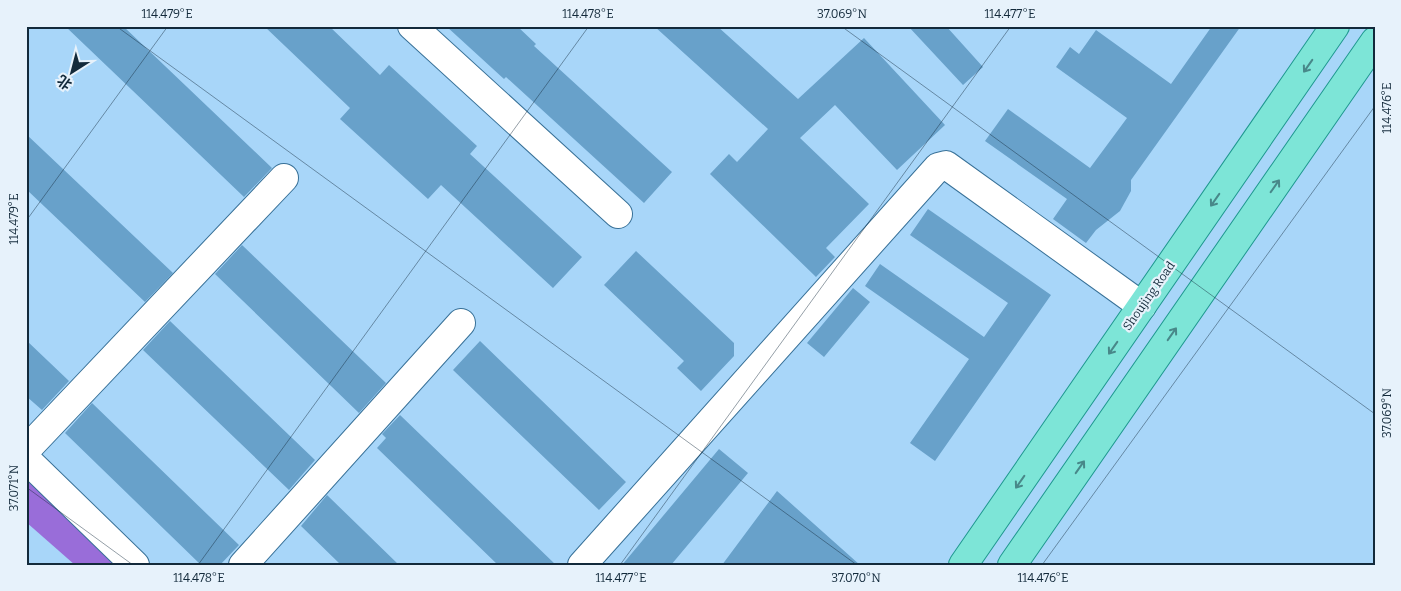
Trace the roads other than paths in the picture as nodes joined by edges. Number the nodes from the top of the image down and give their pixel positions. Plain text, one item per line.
1 (1335, 26) edge
2 (428, 32) edge
3 (1375, 41) edge
4 (284, 178) dead end
5 (618, 214) dead end
6 (1142, 306) junction
7 (461, 323) dead end
8 (26, 450) edge
9 (26, 459) edge
10 (135, 565) edge
11 (243, 565) edge
12 (582, 565) edge
13 (962, 565) edge
14 (1012, 565) edge

1 -> 6 main road, Shoujing Road
2 - 5 street
14 -> 3 main road
4 - 8 street
6 - 12 street
6 -> 13 main road, Shoujing Road
7 - 11 street
9 - 10 street

